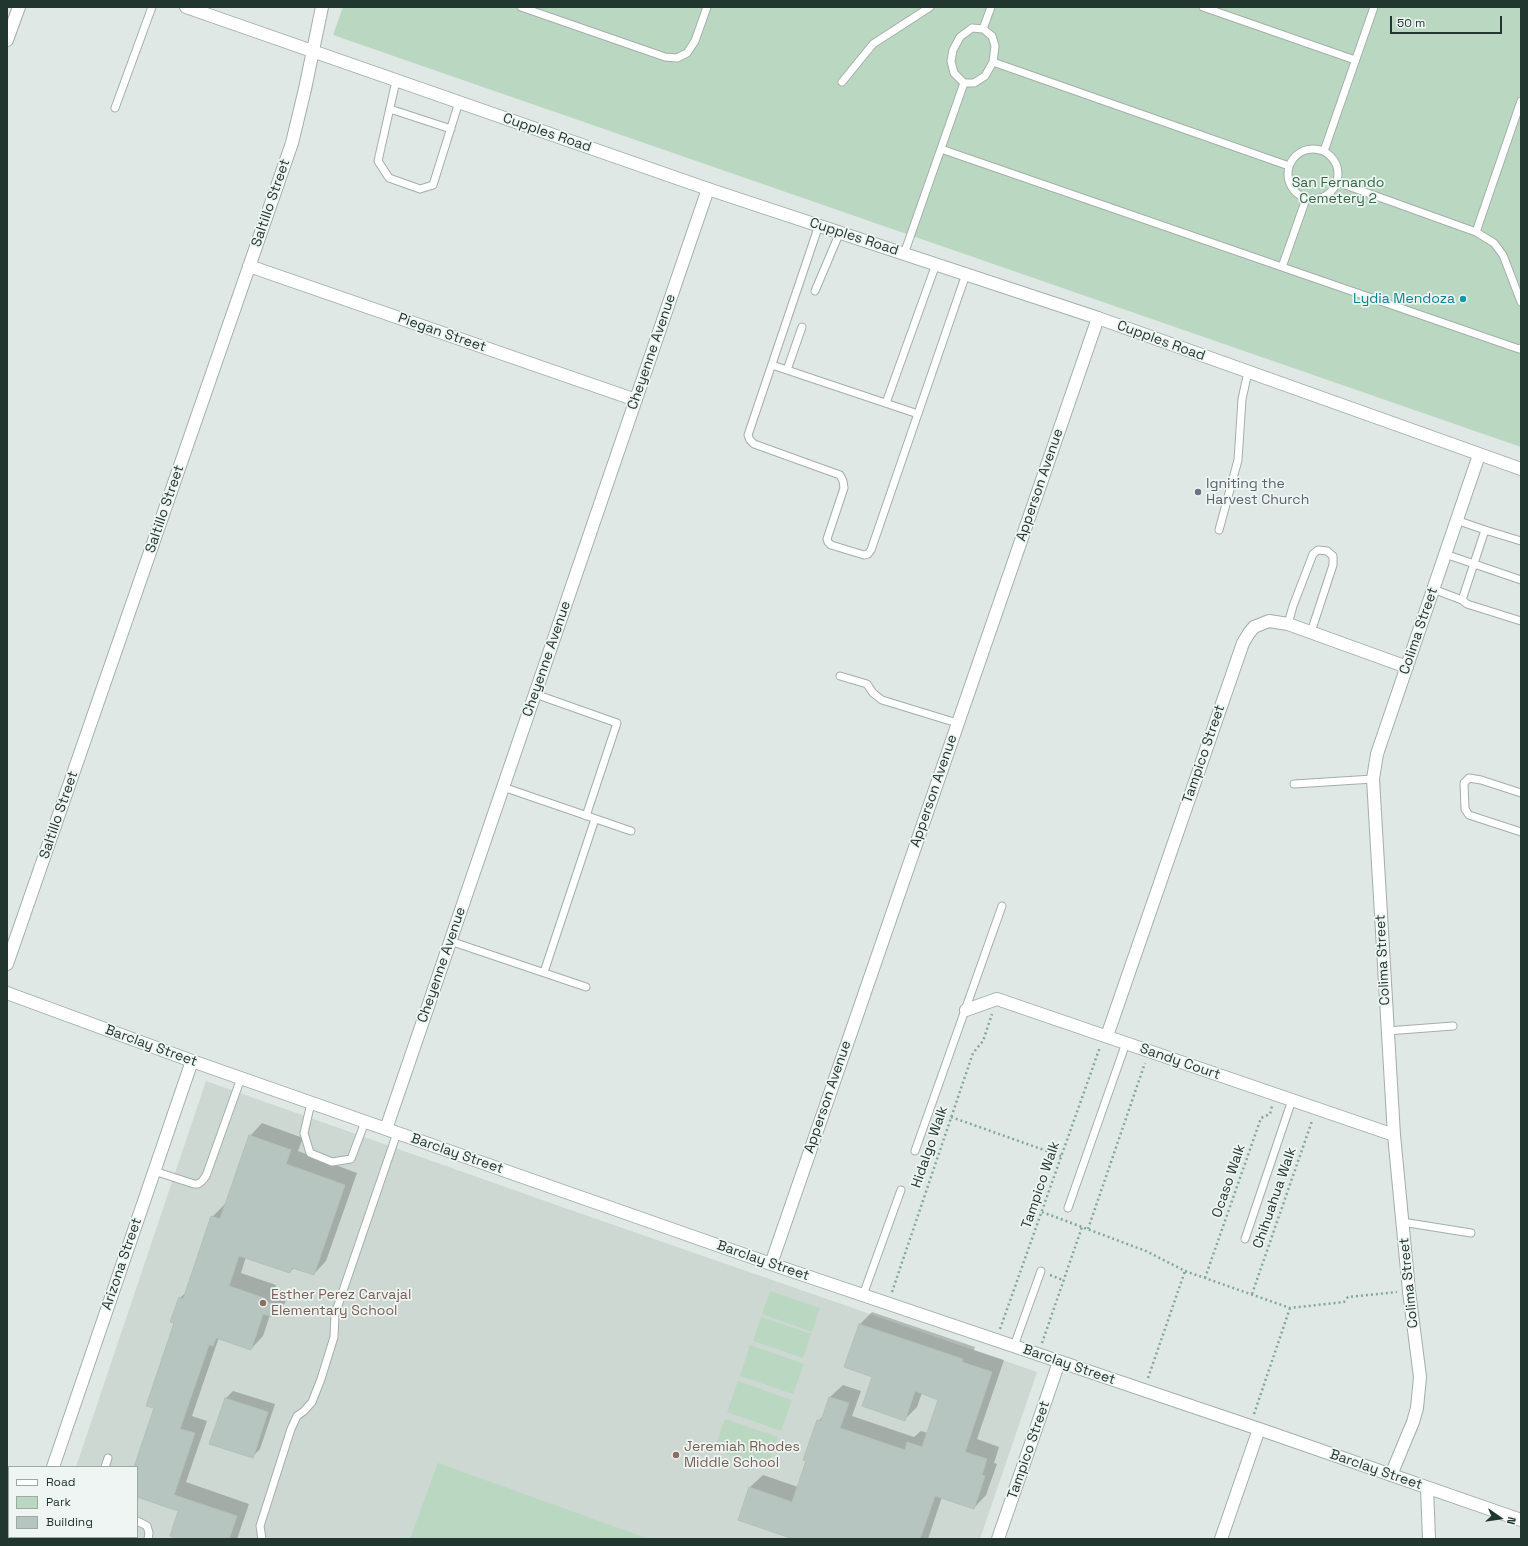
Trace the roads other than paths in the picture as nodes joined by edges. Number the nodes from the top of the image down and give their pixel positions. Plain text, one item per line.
1 (19, 7) edge
2 (152, 7) edge
3 (186, 7) edge
4 (322, 7) edge
5 (521, 7) edge
6 (707, 7) edge
7 (930, 7) edge
8 (990, 7) edge
9 (1203, 7) edge
10 (1374, 7) edge
11 (983, 29) junction
12 (7, 40) edge
13 (312, 52) junction
14 (1355, 60) junction
15 (993, 62) junction
16 (396, 81) junction
17 (842, 82) dead end
18 (964, 83) junction
19 (1521, 101) edge
20 (459, 102) junction
21 (115, 108) dead end
22 (390, 109) junction
23 (451, 129) junction
24 (941, 149) junction
25 (1324, 151) junction
26 (1289, 166) junction
27 (1337, 182) junction
28 (708, 189) junction
29 (1306, 199) junction
30 (819, 225) junction
31 (840, 232) junction
32 (1476, 232) junction
33 (904, 254) junction
34 (936, 264) junction
35 (249, 266) junction
36 (1282, 267) junction
37 (966, 274) junction
38 (815, 291) dead end
39 (1521, 302) edge
40 (1098, 318) junction
41 (802, 327) dead end
42 (1521, 348) edge
43 (772, 365) junction
44 (787, 370) junction
45 (1248, 372) junction
46 (636, 400) junction
47 (886, 403) junction
48 (918, 414) junction
49 (1479, 455) junction
50 (1521, 469) edge
51 (1456, 520) junction
52 (1219, 530) dead end
53 (1485, 530) junction
54 (1521, 541) edge
55 (1445, 554) junction
56 (1473, 564) junction
57 (1521, 580) edge
58 (1433, 589) junction
59 (1462, 600) junction
60 (1521, 621) edge
61 (1288, 624) junction
62 (1311, 632) junction
63 (1407, 667) junction
64 (840, 676) dead end
65 (535, 694) junction
66 (957, 723) junction
67 (1373, 779) junction
68 (1294, 784) dead end
69 (503, 787) junction
70 (1521, 793) edge
71 (586, 816) junction
72 (595, 819) junction
73 (631, 831) dead end
74 (1521, 832) edge
75 (1002, 906) dead end
76 (450, 941) junction
77 (7, 964) edge
78 (544, 972) junction
79 (586, 987) dead end
80 (7, 993) edge
81 (966, 1010) junction
82 (1453, 1026) dead end
83 (1387, 1031) junction
84 (1105, 1036) junction
85 (1126, 1043) junction
86 (192, 1061) junction
87 (241, 1078) junction
88 (1292, 1100) junction
89 (311, 1103) junction
90 (365, 1122) junction
91 (391, 1131) junction
92 (1394, 1135) junction
93 (915, 1151) dead end
94 (154, 1171) junction
95 (901, 1190) dead end
96 (1068, 1208) dead end
97 (1402, 1222) junction
98 (1471, 1232) dead end
99 (1245, 1239) dead end
100 (771, 1264) junction
101 (1041, 1272) dead end
102 (863, 1296) junction
103 (1014, 1346) junction
104 (1059, 1362) junction
105 (1255, 1428) junction
106 (108, 1458) dead end
107 (53, 1466) edge
108 (105, 1466) edge
109 (1391, 1475) junction
110 (1427, 1488) junction
111 (1521, 1520) edge
112 (138, 1522) edge
113 (148, 1539) edge
114 (262, 1539) edge
115 (998, 1539) edge
116 (1221, 1539) edge
117 (1429, 1539) edge

1 - 12 street
2 - 21 lane
3 - 13 street, Cupples Road
4 - 13 street, Saltillo Street
5 - 6 lane
7 - 17 lane
8 - 11 lane
9 - 14 lane
10 - 14 lane
11 - 15 lane
11 - 18 lane
13 - 16 street, Cupples Road
13 - 35 street, Saltillo Street
14 - 25 lane
15 - 18 lane
15 - 26 lane
16 - 20 street, Cupples Road
16 - 22 lane
18 - 24 lane
19 - 32 lane
20 - 23 lane
20 - 28 street, Cupples Road
22 - 23 lane
22 - 23 lane
24 - 33 lane
24 - 36 lane
25 - 26 lane
25 - 27 lane
26 - 29 lane
27 - 29 lane
27 - 32 lane
28 - 30 street, Cupples Road
28 - 46 street, Cheyenne Avenue
29 - 36 lane
30 - 31 street, Cupples Road
30 - 43 lane
31 - 33 street, Cupples Road
31 - 38 lane
32 - 39 lane
33 - 34 street, Cupples Road
34 - 37 street, Cupples Road
34 - 47 lane
35 - 46 street, Piegan Street
35 - 77 street, Saltillo Street
36 - 42 lane
37 - 40 street, Cupples Road
37 - 48 lane
40 - 45 street, Cupples Road
40 - 66 street, Apperson Avenue
41 - 44 lane
43 - 44 lane
43 - 48 lane
44 - 47 lane
45 - 49 street, Cupples Road
45 - 52 lane
46 - 65 street, Cheyenne Avenue
47 - 48 lane
49 - 50 street, Cupples Road
49 - 51 street, Colima Street
51 - 53 lane
51 - 55 street, Colima Street
53 - 54 lane
53 - 56 lane
55 - 56 lane
55 - 58 street, Colima Street
56 - 57 lane
56 - 59 lane
58 - 59 lane
58 - 63 street, Colima Street
59 - 60 lane
61 - 62 street, Tampico Street
61 - 62 lane
61 - 84 street, Tampico Street
62 - 63 street, Tampico Street
63 - 67 street, Colima Street
64 - 66 lane
65 - 69 street, Cheyenne Avenue
65 - 71 lane
66 - 100 street, Apperson Avenue
67 - 68 lane
67 - 83 street, Colima Street
69 - 71 lane
69 - 76 street, Cheyenne Avenue
70 - 74 lane
71 - 72 lane
72 - 73 lane
72 - 78 lane
75 - 81 lane
76 - 78 lane
76 - 91 street, Cheyenne Avenue
78 - 79 lane
80 - 86 street, Barclay Street
81 - 84 street, Sandy Court
81 - 93 lane
82 - 83 lane
83 - 92 street, Colima Street
84 - 85 street, Sandy Court
85 - 88 street, Sandy Court
85 - 96 lane
86 - 87 street, Barclay Street
86 - 94 street, Arizona Street
87 - 89 street, Barclay Street
87 - 94 lane
88 - 92 street, Sandy Court
88 - 99 lane
89 - 90 street, Barclay Street
89 - 90 lane
90 - 91 street, Barclay Street
91 - 100 street, Barclay Street
91 - 114 lane
92 - 97 street, Colima Street
94 - 107 street, Arizona Street
95 - 102 lane
97 - 98 lane
97 - 109 street, Colima Street
100 - 102 street, Barclay Street
101 - 103 lane
102 - 103 street, Barclay Street
103 - 104 street, Barclay Street
104 - 105 street, Barclay Street
104 - 115 street, Tampico Street
105 - 109 street, Barclay Street
105 - 116 street
106 - 108 lane
109 - 110 street, Barclay Street
110 - 111 street, Barclay Street
110 - 117 street
112 - 113 lane

